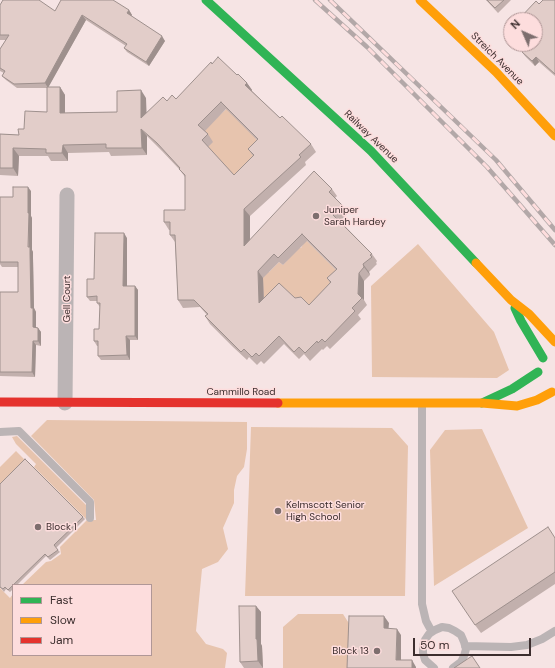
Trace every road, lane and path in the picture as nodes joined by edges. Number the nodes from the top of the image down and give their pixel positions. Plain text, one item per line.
1 (206, 0) edge
2 (420, 0) edge
3 (555, 136) edge
4 (67, 195) dead end
5 (511, 300) junction
6 (555, 342) edge
7 (555, 349) edge
8 (542, 358) junction
9 (538, 372) junction
10 (553, 393) edge
11 (0, 402) edge
12 (65, 403) junction
13 (422, 403) junction
14 (482, 403) junction
15 (0, 432) edge
16 (90, 518) dead end
17 (555, 631) edge
18 (432, 632) junction
19 (465, 646) junction
20 (434, 668) edge
21 (453, 668) edge

1 - 5 main road, Railway Avenue
2 - 3 main road, Streich Avenue
4 - 12 street, Gell Court
5 - 6 main road, Railway Avenue
5 - 8 main road, Railway Avenue
7 - 8 main road
8 - 9 main road
9 - 10 main road
9 - 14 main road, Cammillo Road
10 - 14 main road, Cammillo Road
11 - 12 main road, Cammillo Road
12 - 13 main road, Cammillo Road
13 - 14 main road, Cammillo Road
13 - 18 lane
15 - 16 lane
17 - 19 lane
18 - 19 lane
18 - 20 lane
19 - 21 lane

